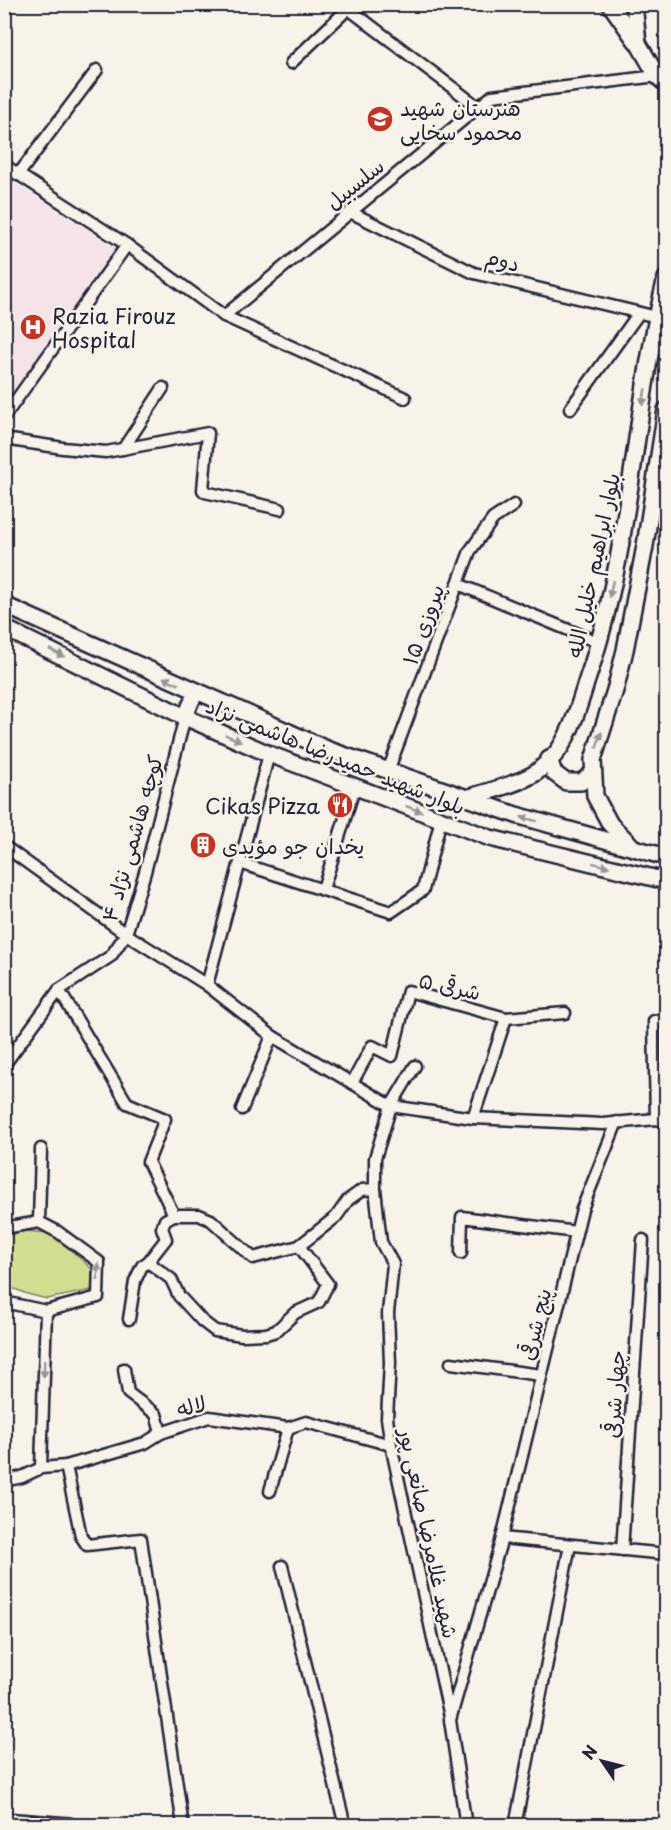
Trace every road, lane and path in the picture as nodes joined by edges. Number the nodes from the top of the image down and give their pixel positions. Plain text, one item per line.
1 (610, 4) edge
2 (634, 4) edge
3 (352, 6) edge
4 (638, 43) junction
5 (291, 63) dead end
6 (97, 70) dead end
7 (662, 80) edge
8 (478, 106) junction
9 (4, 165) edge
10 (18, 175) junction
11 (350, 212) junction
12 (127, 244) junction
13 (666, 278) edge
14 (639, 313) junction
15 (224, 316) junction
16 (657, 317) junction
17 (163, 388) dead end
18 (405, 398) dead end
19 (570, 409) dead end
20 (666, 410) edge
21 (4, 417) edge
22 (4, 439) edge
23 (123, 449) junction
24 (661, 471) edge
25 (514, 505) dead end
26 (280, 509) dead end
27 (458, 584) junction
28 (4, 605) edge
29 (4, 628) edge
30 (600, 643) junction
31 (196, 691) junction
32 (185, 717) junction
33 (269, 754) junction
34 (549, 759) junction
35 (388, 771) junction
36 (593, 773) junction
37 (355, 786) junction
38 (466, 798) junction
39 (441, 819) junction
40 (4, 846) edge
41 (633, 847) junction
42 (666, 857) edge
43 (240, 863) junction
44 (666, 881) edge
45 (323, 889) junction
46 (126, 934) junction
47 (207, 985) junction
48 (59, 990) junction
49 (565, 1013) dead end
50 (506, 1018) junction
51 (666, 1020) edge
52 (272, 1036) junction
53 (4, 1065) edge
54 (415, 1066) dead end
55 (352, 1083) junction
56 (391, 1106) junction
57 (242, 1108) dead end
58 (473, 1118) junction
59 (661, 1120) edge
60 (617, 1122) junction
61 (40, 1149) dead end
62 (375, 1189) junction
63 (174, 1215) junction
64 (39, 1222) junction
65 (4, 1228) edge
66 (576, 1232) junction
67 (643, 1240) dead end
68 (299, 1246) junction
69 (461, 1253) dead end
70 (148, 1262) junction
71 (4, 1302) edge
72 (46, 1311) junction
73 (129, 1318) dead end
74 (451, 1363) dead end
75 (124, 1369) dead end
76 (542, 1375) junction
77 (288, 1428) junction
78 (161, 1433) junction
79 (391, 1445) junction
80 (66, 1466) junction
81 (41, 1468) junction
82 (4, 1481) edge
83 (270, 1491) dead end
84 (502, 1538) junction
85 (570, 1545) junction
86 (622, 1550) junction
87 (666, 1554) edge
88 (282, 1566) dead end
89 (450, 1720) junction
90 (4, 1821) edge
91 (69, 1826) edge
92 (183, 1826) edge
93 (345, 1826) edge
94 (466, 1826) edge
95 (515, 1826) edge

1 - 4 main road
2 - 4 main road
3 - 5 street
3 - 8 street
4 - 7 main road
6 - 10 street
7 - 8 street, سلسبیل
8 - 11 street, سلسبیل
9 - 10 street
10 - 12 street
11 - 14 street, دوم
11 - 15 street, سلسبیل
12 - 15 street
12 - 21 street
13 - 16 main road, بلوار ابراهیم خلیل الله
14 - 16 street, دوم
14 - 19 street
15 - 18 street
16 -> 30 main road, بلوار ابراهیم خلیل الله
17 - 23 street
20 - 24 main road, بلوار ابراهیم خلیل الله
22 - 23 street
23 - 26 street
36 -> 24 main road, بلوار ابراهیم خلیل الله
25 - 27 street, پیروزی ۱۵
27 - 30 street
27 - 35 street, پیروزی ۱۵
31 -> 28 main road, بلوار شهید حمیدرضا هاشمی نژاد
29 -> 32 main road, بلوار شهید حمیدرضا هاشمی نژاد
30 - 34 main road, بلوار ابراهیم خلیل الله
31 - 32 street
31 - 35 main road, بلوار شهید حمیدرضا هاشمی نژاد
32 -> 33 main road, بلوار شهید حمیدرضا هاشمی نژاد
32 - 46 street, کوچه هاشمی نژاد ۴
33 - 37 main road, بلوار شهید حمیدرضا هاشمی نژاد
33 - 43 street
34 - 36 main road
34 - 38 main road, بلوار ابراهیم خلیل الله
35 - 38 main road, بلوار شهید حمیدرضا هاشمی نژاد
36 - 41 main road, بلوار ابراهیم خلیل الله
37 -> 39 main road, بلوار شهید حمیدرضا هاشمی نژاد
37 - 45 street
41 -> 38 main road, بلوار شهید حمیدرضا هاشمی نژاد
39 -> 44 main road, بلوار شهید حمیدرضا هاشمی نژاد
39 - 45 street
40 - 46 street
41 - 42 main road, بلوار شهید حمیدرضا هاشمی نژاد
43 - 45 street
43 - 47 street
46 - 47 street
46 - 48 street, کوچه هاشمی نژاد ۴
47 - 52 street
48 - 53 street, کوچه هاشمی نژاد ۴
48 - 63 street
49 - 50 street
50 - 55 street, ۵ شرقی
50 - 58 street, ۵ شرقی
51 - 59 street
52 - 55 street
52 - 57 street
54 - 56 street, شهید غلامرضا صانعی پور
55 - 56 street
56 - 58 street
56 - 62 street, شهید غلامرضا صانعی پور
58 - 60 street
59 - 60 street
60 - 66 street, پنج شرقی
61 - 64 street
62 - 68 street
62 - 79 street, شهید غلامرضا صانعی پور
63 - 68 street
63 - 70 street
64 - 65 street
72 -> 64 street
66 - 69 street
66 - 76 street, پنج شرقی
67 - 86 street, چهار شرقی
68 - 70 street
70 - 73 street
71 - 72 street
72 -> 81 street
74 - 76 street
75 - 78 street
76 - 84 street, پنج شرقی
77 - 78 street, لاله
77 - 79 street, لاله
77 - 83 street
78 - 80 street, لاله
79 - 89 street, شهید غلامرضا صانعی پور
80 - 81 street, لاله
80 - 92 street
81 - 82 street, لاله
84 - 85 street
84 - 89 street, شهید غلامرضا صانعی پور
85 - 86 street
85 - 95 street
86 - 87 street
88 - 93 street
89 - 94 street, شهید غلامرضا صانعی پور
90 - 91 main road

